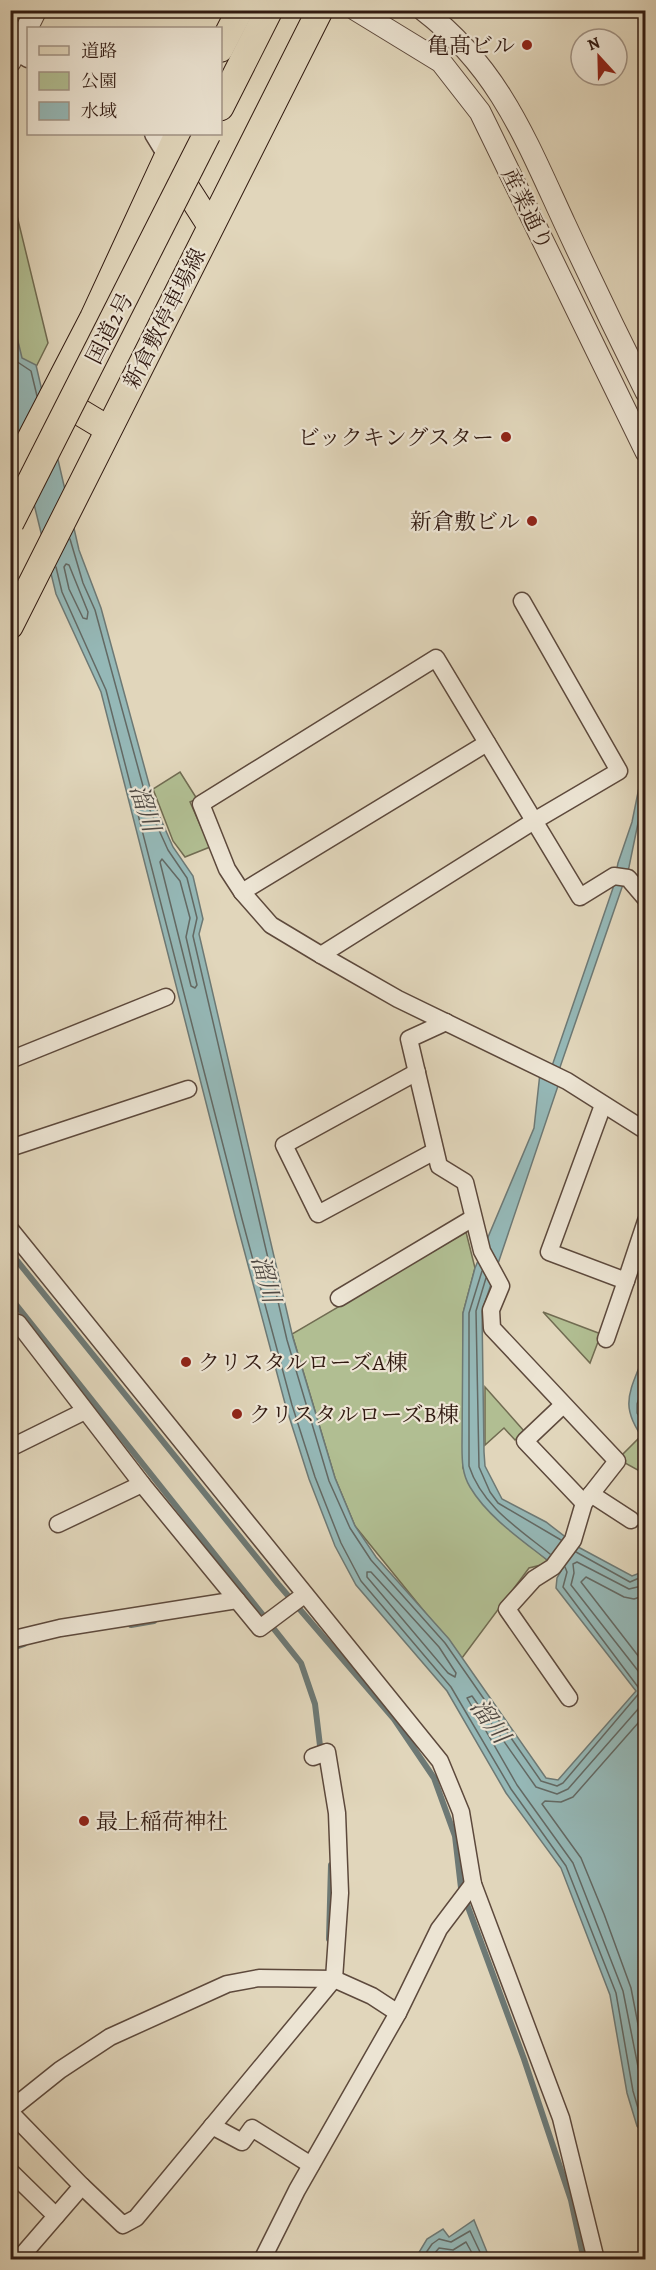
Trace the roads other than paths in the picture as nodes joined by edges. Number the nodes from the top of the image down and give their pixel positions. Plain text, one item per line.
1 (36, 10) edge
2 (240, 10) edge
3 (269, 10) edge
4 (320, 10) edge
5 (356, 10) edge
6 (423, 10) edge
7 (29, 27) edge
8 (27, 34) edge
9 (222, 45) edge
10 (18, 57) edge
11 (222, 103) edge
12 (154, 135) edge
13 (177, 135) edge
14 (206, 135) edge
15 (166, 157) junction
16 (210, 225) junction
17 (645, 392) edge
18 (53, 396) junction
19 (108, 429) junction
20 (645, 452) edge
21 (10, 478) edge
22 (10, 523) edge
23 (522, 601) dead end
24 (10, 626) edge
25 (487, 743) junction
26 (534, 821) junction
27 (242, 892) junction
28 (645, 899) edge
29 (321, 955) junction
30 (166, 997) dead end
31 (446, 1022) junction
32 (10, 1060) edge
33 (417, 1072) junction
34 (188, 1089) dead end
35 (603, 1105) junction
36 (645, 1131) edge
37 (10, 1148) edge
38 (435, 1151) junction
39 (473, 1218) junction
40 (645, 1221) edge
41 (10, 1229) edge
42 (626, 1281) junction
43 (339, 1298) dead end
44 (18, 1323) dead end
45 (606, 1339) dead end
46 (563, 1405) junction
47 (85, 1411) junction
48 (10, 1448) edge
49 (142, 1484) junction
50 (588, 1499) junction
51 (631, 1520) dead end
52 (58, 1524) dead end
53 (297, 1601) junction
54 (241, 1604) junction
55 (10, 1640) edge
56 (569, 1698) dead end
57 (318, 1755) dead end
58 (473, 1884) junction
59 (329, 1979) junction
60 (398, 2013) junction
61 (10, 2111) edge
62 (212, 2126) junction
63 (311, 2165) junction
64 (10, 2171) edge
65 (82, 2186) junction
66 (56, 2216) junction
67 (18, 2259) edge
68 (262, 2259) edge
69 (596, 2259) edge

1 - 7 street
2 - 9 main road
3 - 11 highway
4 - 16 main road, 新倉敷停車場線
5 - 20 street, 産業通り
6 - 17 street, 産業通り
8 - 10 street
12 - 15 street
13 - 15 main road
14 - 22 highway, 国道2号, bridge
15 - 16 main road
15 - 18 main road
16 - 19 main road, 新倉敷停車場線
18 - 19 main road
18 - 21 main road
19 - 24 main road, 新倉敷停車場線
23 - 26 street
25 - 26 street
25 - 27 street
25 - 27 street
26 - 28 street
26 - 29 street
27 - 29 street
29 - 31 street
30 - 32 street
31 - 33 street
31 - 35 street
33 - 38 street
33 - 38 street
34 - 37 street
35 - 36 street
35 - 42 street
38 - 39 street
39 - 43 street
39 - 46 street
40 - 42 street
41 - 53 street
42 - 45 street
44 - 47 street
46 - 50 street
46 - 50 street
47 - 48 street
47 - 49 street
49 - 52 street
49 - 54 street
50 - 51 street
50 - 56 street
53 - 54 street
53 - 58 street
54 - 55 street
57 - 59 street
58 - 60 street
58 - 69 street
59 - 60 street
59 - 61 street
59 - 62 street
60 - 63 street
61 - 65 street
62 - 63 street
62 - 65 street
63 - 68 street
64 - 66 street
65 - 66 street
66 - 67 street

